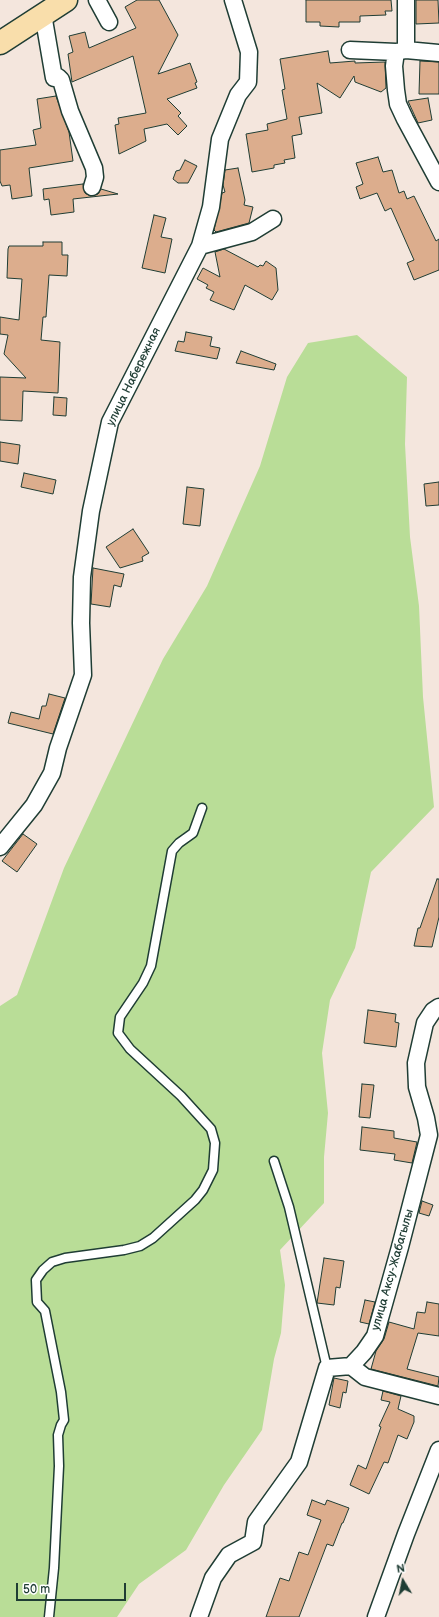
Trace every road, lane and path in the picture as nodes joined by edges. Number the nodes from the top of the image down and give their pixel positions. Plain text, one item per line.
1 (66, 0) edge
2 (97, 0) edge
3 (233, 0) edge
4 (406, 0) edge
5 (43, 14) junction
6 (109, 22) dead end
7 (0, 43) edge
8 (350, 50) dead end
9 (401, 51) junction
10 (438, 51) edge
11 (439, 182) edge
12 (92, 187) dead end
13 (273, 219) dead end
14 (200, 246) junction
15 (202, 808) dead end
16 (0, 847) edge
17 (439, 1007) edge
18 (274, 1161) dead end
19 (351, 1366) junction
20 (327, 1368) junction
21 (439, 1396) edge
22 (439, 1450) edge
23 (49, 1617) edge
24 (199, 1617) edge
25 (376, 1617) edge

1 - 5 main road
2 - 6 street
3 - 14 street, улица Набережная
4 - 9 street
5 - 7 main road
5 - 12 street
8 - 9 street
9 - 10 street
9 - 11 street
13 - 14 street
14 - 16 street, улица Набережная
15 - 23 lane
17 - 19 street, улица Аксу-Жабагылы
18 - 20 lane
19 - 20 street
19 - 21 street
20 - 24 street
22 - 25 street

